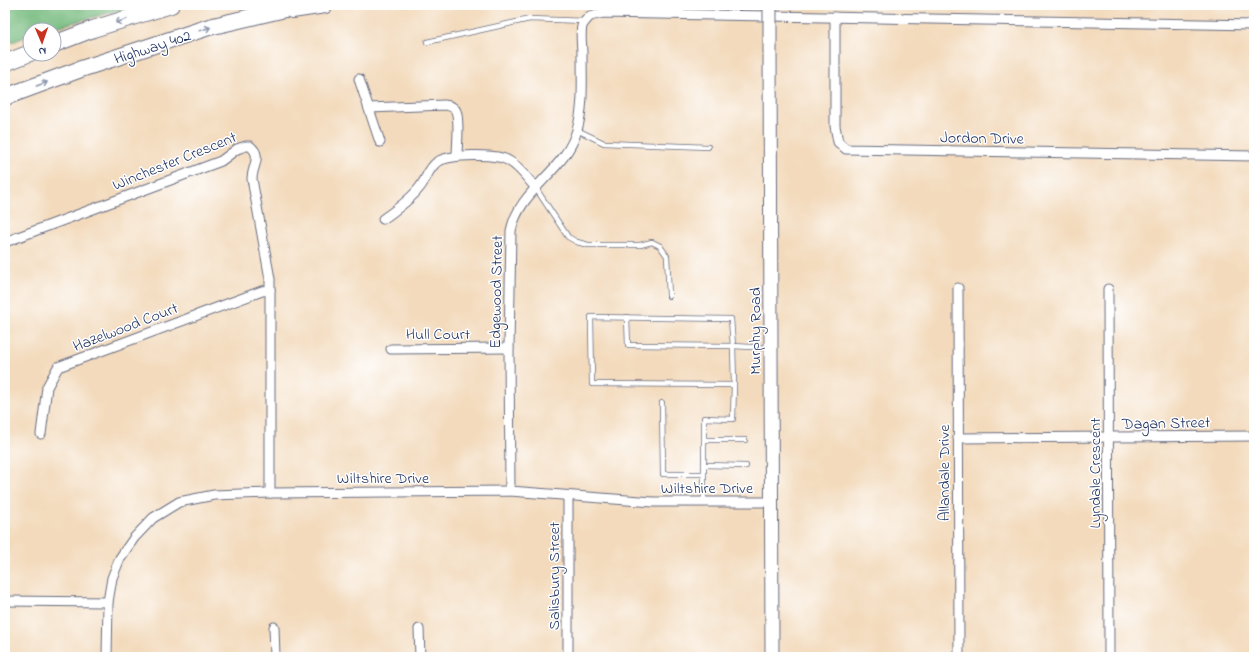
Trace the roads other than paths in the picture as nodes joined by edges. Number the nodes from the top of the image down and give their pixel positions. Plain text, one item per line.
1 (171, 5) edge
2 (302, 5) edge
3 (325, 5) edge
4 (770, 5) edge
5 (255, 16) junction
6 (835, 17) junction
7 (585, 21) junction
8 (1254, 25) edge
9 (62, 41) edge
10 (427, 42) dead end
11 (22, 56) edge
12 (5, 63) edge
13 (359, 79) dead end
14 (5, 97) edge
15 (369, 108) junction
16 (577, 130) junction
17 (380, 142) dead end
18 (708, 147) dead end
19 (457, 156) junction
20 (1254, 156) edge
21 (535, 187) junction
22 (383, 219) dead end
23 (5, 242) edge
24 (958, 288) dead end
25 (1108, 289) dead end
26 (270, 290) junction
27 (669, 296) dead end
28 (627, 317) junction
29 (733, 346) junction
30 (509, 348) junction
31 (771, 348) junction
32 (391, 349) dead end
33 (734, 385) junction
34 (662, 403) dead end
35 (41, 434) dead end
36 (1254, 436) edge
37 (958, 438) junction
38 (1108, 438) junction
39 (704, 440) junction
40 (746, 440) dead end
41 (704, 465) junction
42 (746, 466) dead end
43 (704, 474) junction
44 (510, 491) junction
45 (270, 493) junction
46 (568, 496) junction
47 (704, 502) junction
48 (771, 502) junction
49 (5, 601) edge
50 (108, 602) junction
51 (274, 627) dead end
52 (420, 629) dead end
53 (107, 657) edge
54 (275, 657) edge
55 (420, 657) edge
56 (568, 657) edge
57 (772, 657) edge
58 (959, 657) edge
59 (1110, 657) edge

1 -> 9 highway, Highway 402
2 - 5 highway, Highway 402
3 - 5 highway
4 - 31 street, Murphy Road, bridge
14 -> 5 highway, Highway 402
6 - 7 street
6 - 8 street
6 - 20 street, Jordon Drive
7 - 10 lane
7 - 16 street, Edgewood Street
11 - 12 highway
13 - 15 street
15 - 17 street
15 - 19 street
16 - 18 lane
16 - 21 street, Edgewood Street
19 - 21 street
19 - 22 street
21 - 27 lane
21 - 30 street, Edgewood Street
23 - 26 street, Winchester Crescent
24 - 37 street, Allandale Drive
25 - 38 street, Lyndale Crescent
26 - 35 street, Hazelwood Court
26 - 45 street, Winchester Crescent
28 - 29 lane
28 - 29 lane
28 - 33 lane
29 - 31 lane
29 - 33 lane
30 - 32 street, Hull Court
30 - 44 street, Edgewood Street
31 - 48 street, Murphy Road
33 - 39 lane
34 - 43 lane
36 - 38 street, Dagan Street
37 - 38 street, Dagan Street
37 - 58 street, Allandale Drive
38 - 59 street, Lyndale Crescent
39 - 40 lane
39 - 41 lane
41 - 42 lane
41 - 43 lane
43 - 47 lane
44 - 45 street, Wiltshire Drive
44 - 46 street, Wiltshire Drive
45 - 50 street, Wiltshire Drive
46 - 47 street, Wiltshire Drive
46 - 56 street, Salisbury Street
47 - 48 street, Wiltshire Drive
48 - 57 street, Murphy Road
49 - 50 street
50 - 53 street, Wiltshire Drive
51 - 54 street
52 - 55 street

